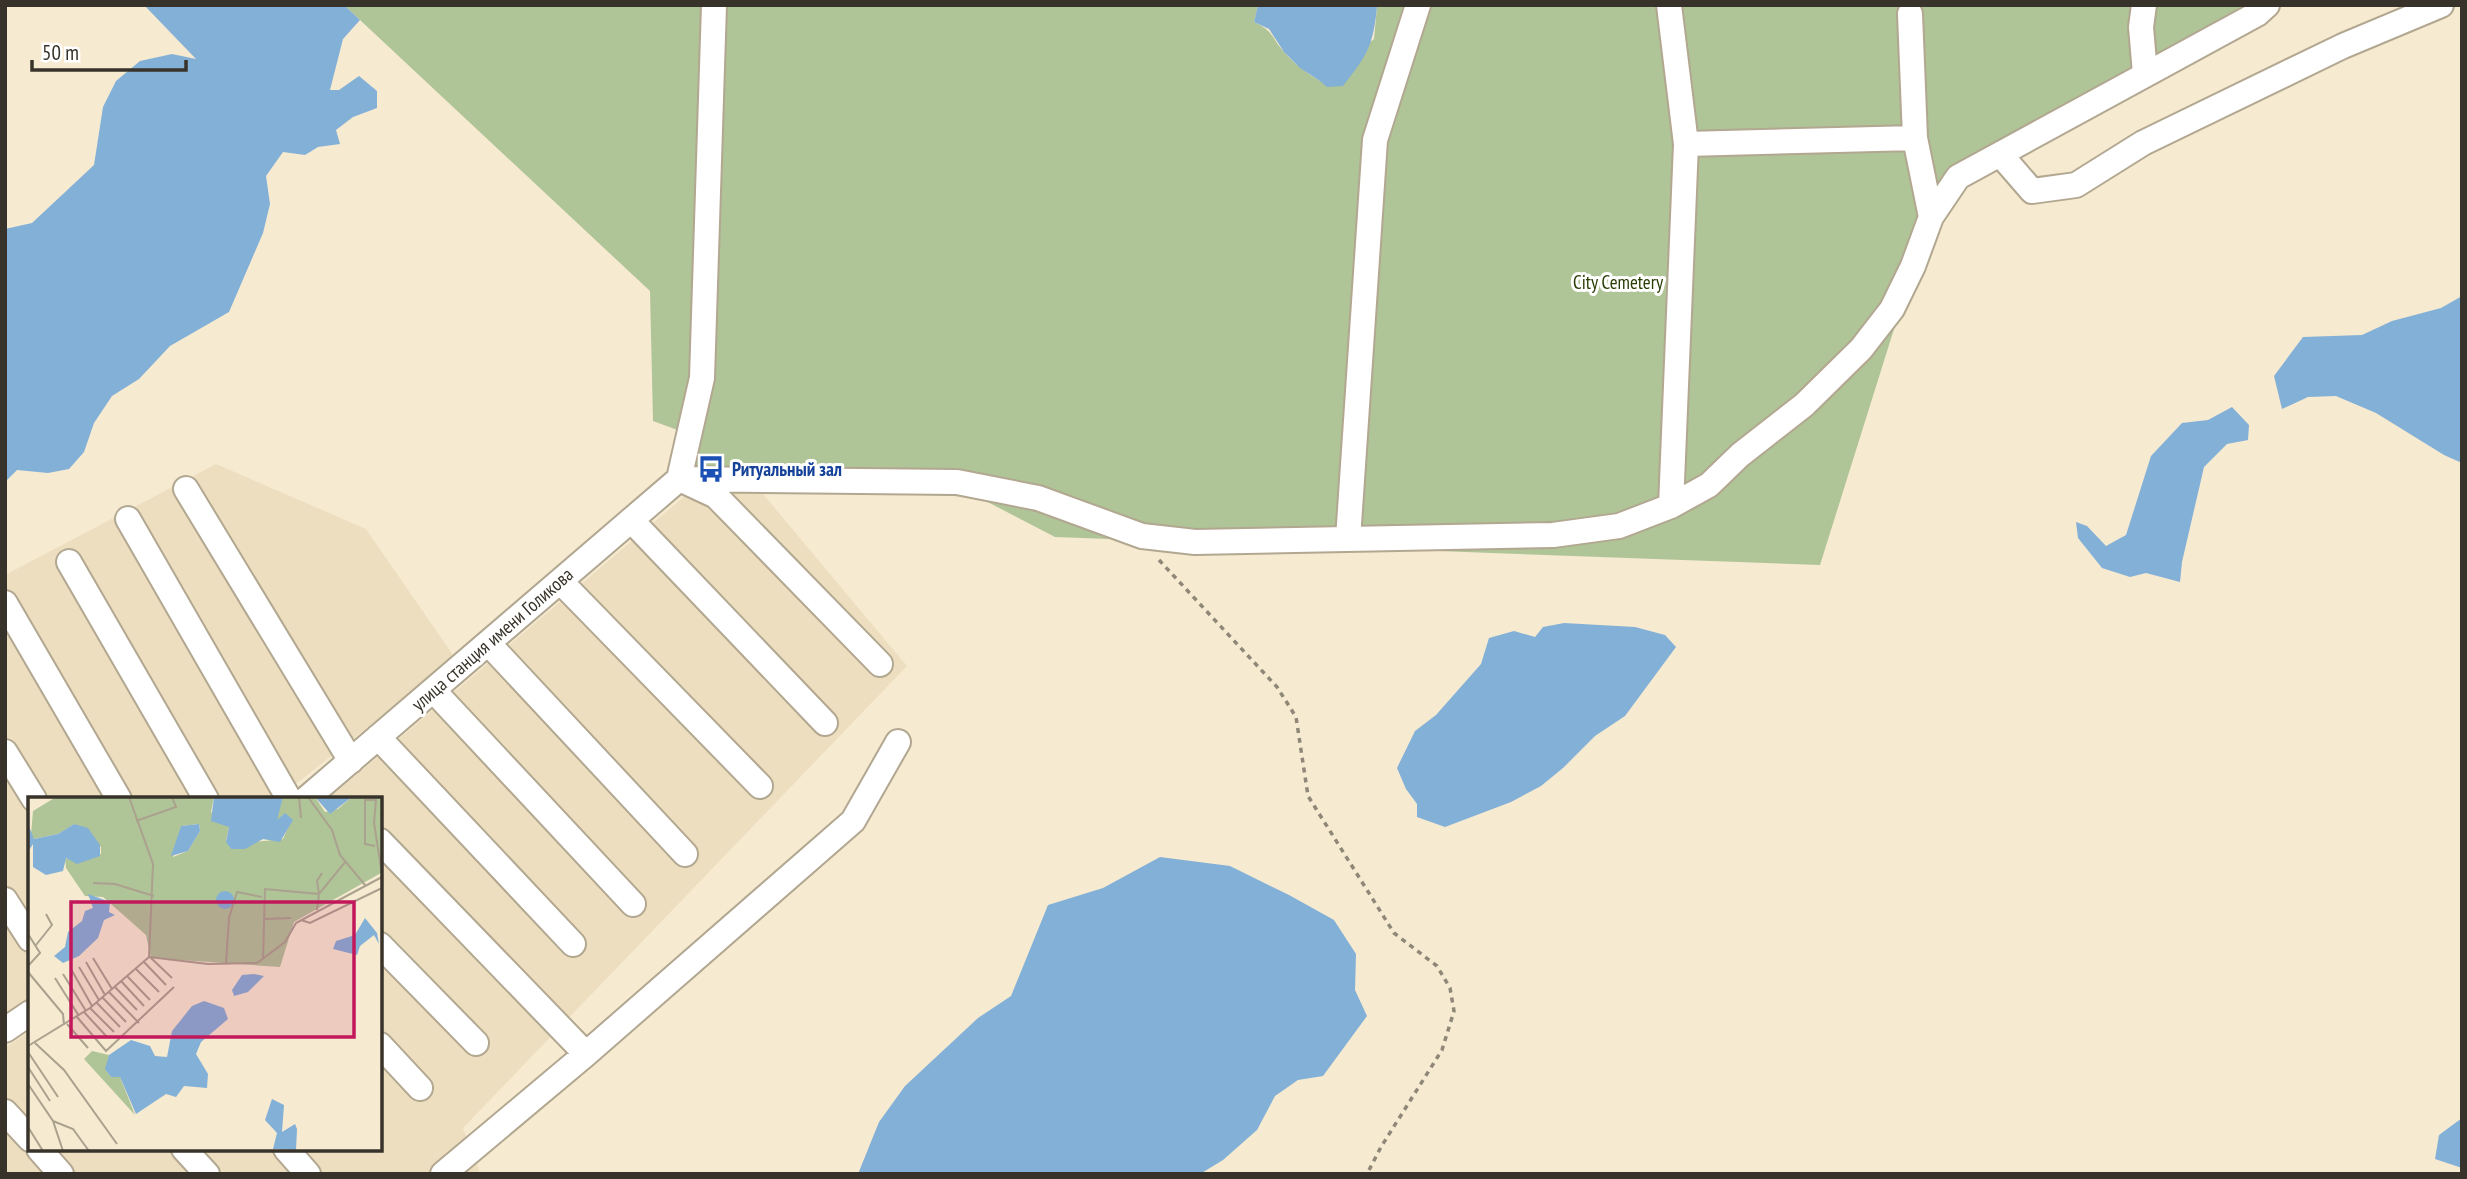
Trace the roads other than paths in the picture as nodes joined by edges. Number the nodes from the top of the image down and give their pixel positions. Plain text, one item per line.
1 (714, 5) edge
2 (1418, 5) edge
3 (1669, 5) edge
4 (2144, 5) edge
5 (2267, 5) edge
6 (2441, 5) edge
7 (1910, 14) dead end
8 (2145, 74) junction
9 (1915, 138) junction
10 (1686, 144) junction
11 (2000, 154) junction
12 (1931, 217) junction
13 (679, 479) junction
14 (186, 489) dead end
15 (1671, 506) junction
16 (128, 519) dead end
17 (631, 520) junction
18 (1348, 539) junction
19 (69, 562) dead end
20 (560, 581) junction
21 (5, 603) edge
22 (488, 643) junction
23 (880, 664) dead end
24 (433, 690) junction
25 (825, 723) dead end
26 (378, 737) junction
27 (898, 742) dead end
28 (5, 752) edge
29 (351, 761) junction
30 (760, 786) dead end
31 (323, 794) edge
32 (33, 797) edge
33 (118, 797) edge
34 (205, 797) edge
35 (288, 797) edge
36 (382, 843) edge
37 (685, 854) dead end
38 (5, 900) edge
39 (633, 904) dead end
40 (28, 936) edge
41 (573, 944) dead end
42 (382, 947) edge
43 (28, 1014) edge
44 (5, 1030) edge
45 (476, 1043) dead end
46 (382, 1047) edge
47 (586, 1054) junction
48 (420, 1088) dead end
49 (5, 1112) edge
50 (28, 1137) edge
51 (41, 1151) edge
52 (186, 1151) edge
53 (288, 1151) edge
54 (61, 1174) edge
55 (207, 1174) edge
56 (308, 1174) edge
57 (443, 1174) edge

1 - 13 street
2 - 18 street
3 - 10 street
4 - 8 street
5 - 8 street
6 - 11 street
7 - 9 street
8 - 11 street
9 - 10 street
9 - 12 street
10 - 15 street
11 - 12 street
12 - 15 street
13 - 17 street, улица станция имени Голикова
13 - 18 street
13 - 23 street
14 - 29 street
15 - 18 street
16 - 35 street
17 - 20 street, улица станция имени Голикова
17 - 25 street
19 - 34 street
20 - 22 street, улица станция имени Голикова
20 - 30 street
21 - 33 street
22 - 24 street, улица станция имени Голикова
22 - 37 street
24 - 26 street, улица станция имени Голикова
24 - 39 street
26 - 29 street, улица станция имени Голикова
26 - 41 street
27 - 47 street
28 - 32 street
29 - 31 street, улица станция имени Голикова
36 - 47 street
38 - 40 street
42 - 45 street
43 - 44 street
46 - 48 street
47 - 57 street
49 - 50 street
51 - 54 street
52 - 55 street
53 - 56 street

